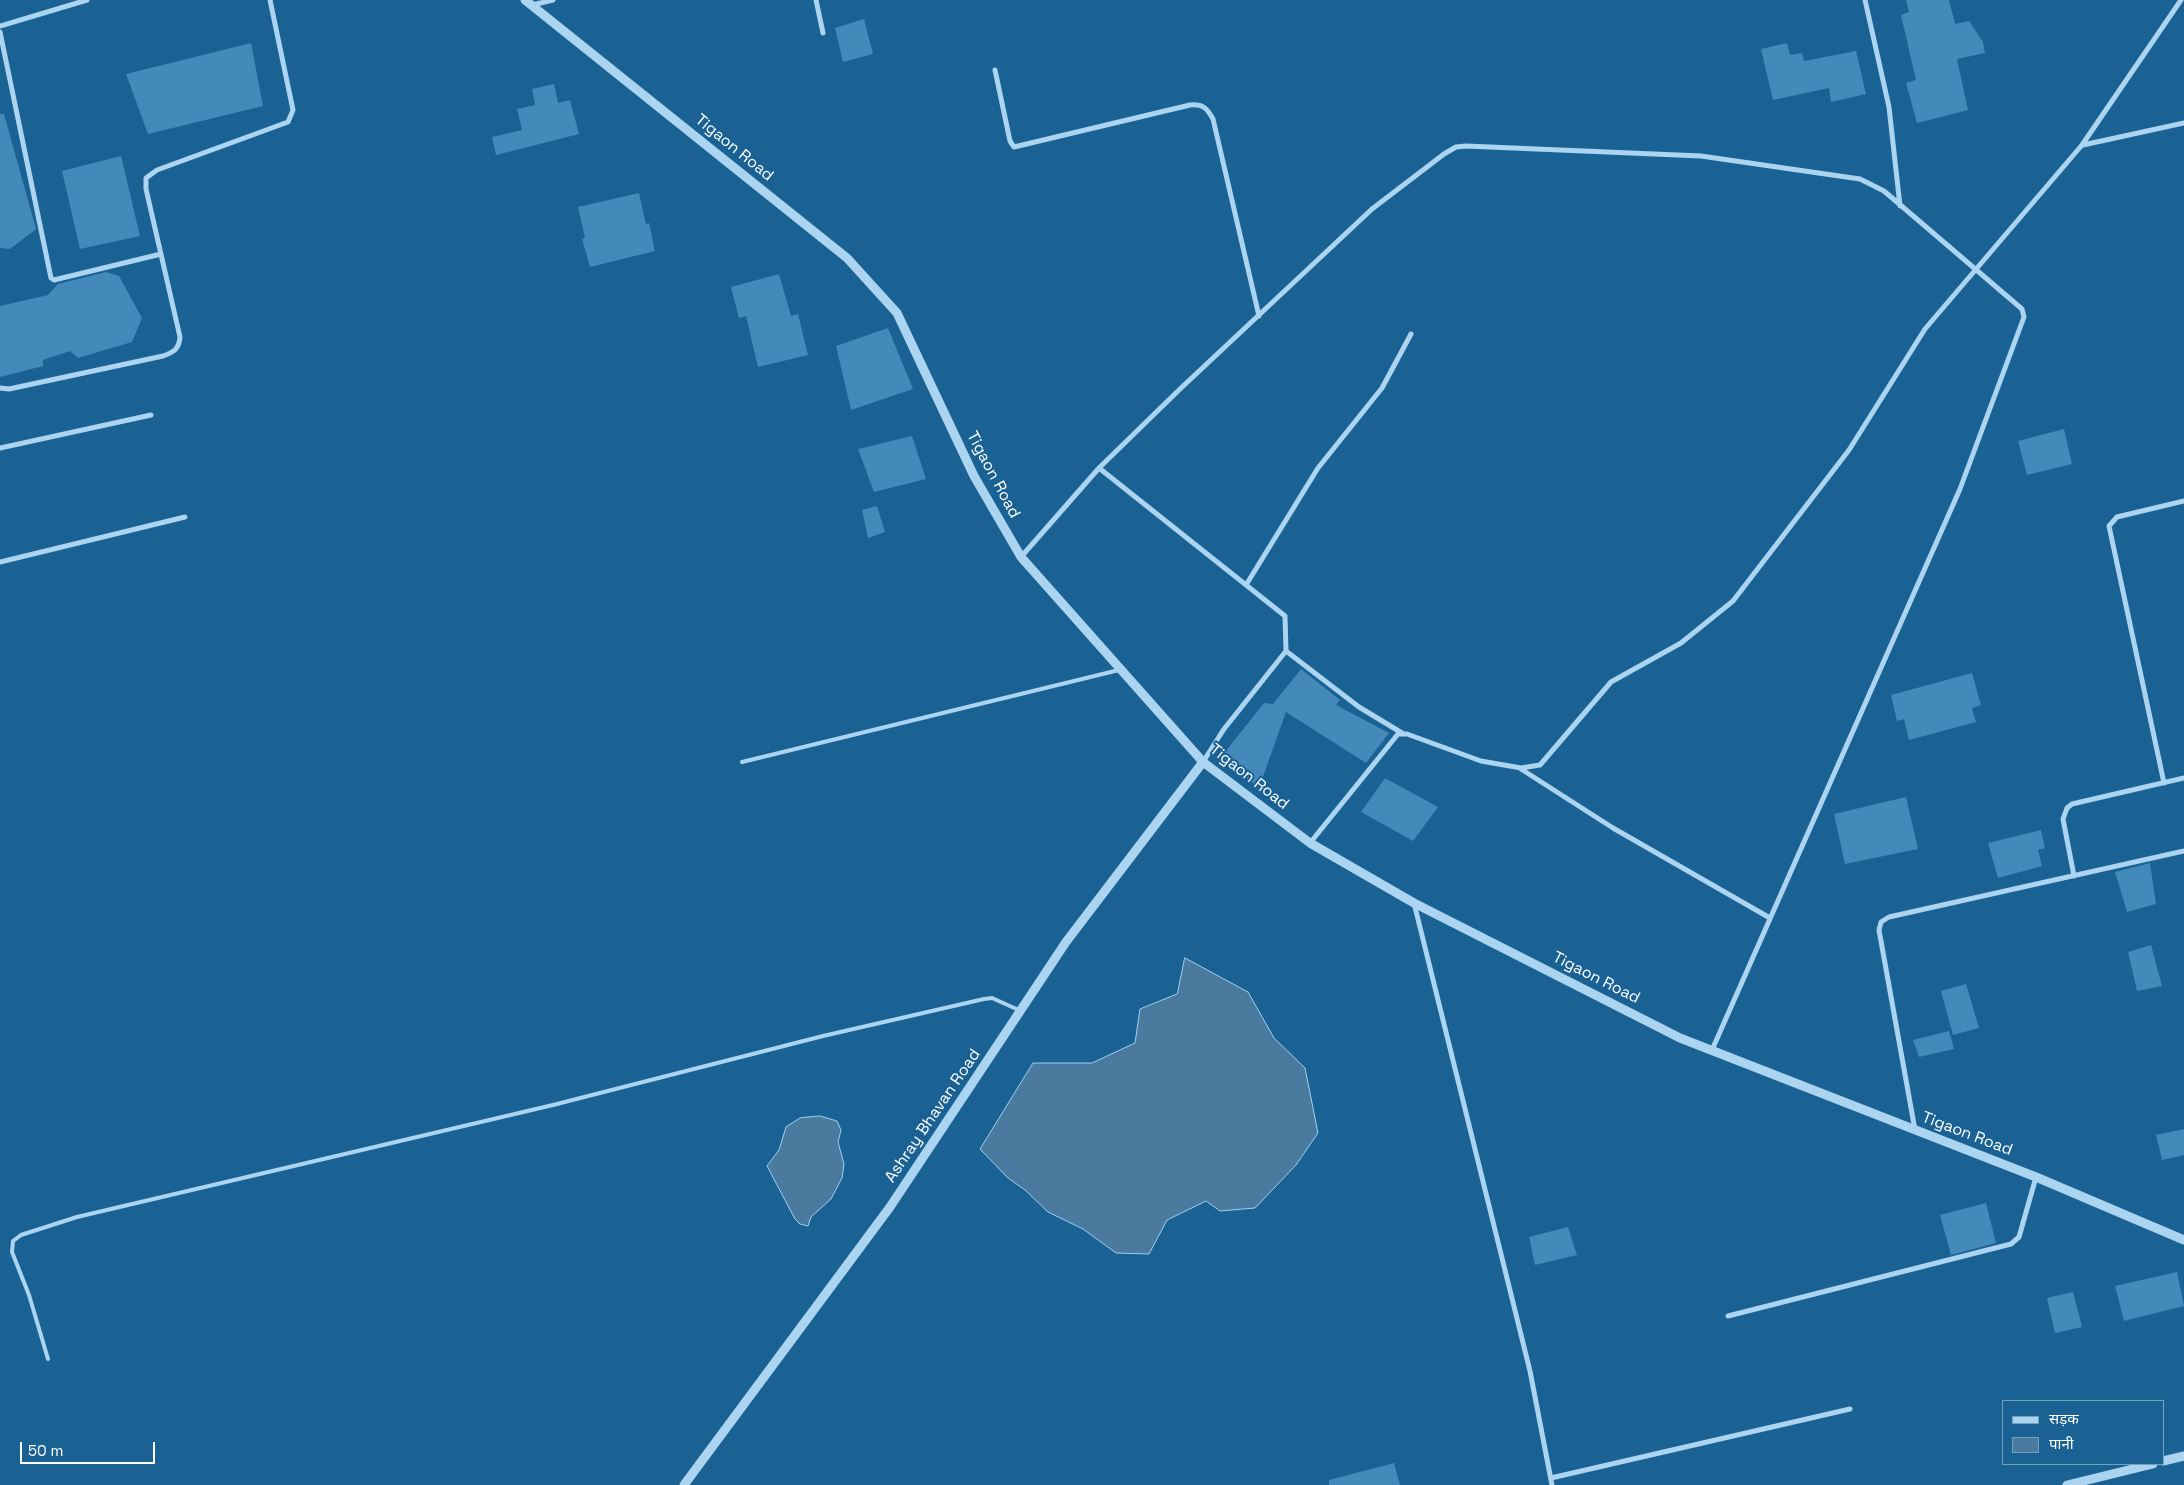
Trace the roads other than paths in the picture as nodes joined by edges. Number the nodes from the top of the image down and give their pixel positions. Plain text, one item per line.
1 (87, 0) edge
2 (270, 0) edge
3 (554, 0) edge
4 (816, 0) edge
5 (1865, 0) edge
6 (2181, 0) edge
7 (528, 3) edge
8 (0, 26) edge
9 (0, 32) edge
10 (822, 33) dead end
11 (995, 70) dead end
12 (2184, 122) edge
13 (2082, 145) junction
14 (1900, 206) junction
15 (161, 254) junction
16 (1976, 269) junction
17 (1259, 316) junction
18 (1411, 334) dead end
19 (0, 388) edge
20 (151, 414) dead end
21 (0, 448) edge
22 (1099, 468) junction
23 (2184, 501) edge
24 (185, 517) dead end
25 (1021, 557) junction
26 (0, 562) edge
27 (1246, 584) junction
28 (1286, 651) junction
29 (1122, 670) junction
30 (1402, 733) junction
31 (742, 762) dead end
32 (1203, 762) junction
33 (1521, 768) junction
34 (2184, 778) edge
35 (2164, 783) junction
36 (1310, 843) junction
37 (2184, 851) edge
38 (2074, 876) junction
39 (1414, 903) junction
40 (1770, 918) junction
41 (1021, 1011) junction
42 (1712, 1050) junction
43 (1915, 1130) junction
44 (2036, 1177) junction
45 (2184, 1240) edge
46 (1728, 1316) dead end
47 (48, 1359) dead end
48 (1850, 1409) dead end
49 (2184, 1456) edge
50 (2164, 1462) edge
51 (2150, 1465) edge
52 (1551, 1478) junction
53 (684, 1484) edge
54 (1552, 1485) edge
55 (2067, 1485) edge

1 - 8 street
2 - 15 street
3 - 7 street
4 - 10 street
5 - 14 street
6 - 13 street
7 - 25 street, Tigaon Road
9 - 15 street
11 - 17 street
12 - 13 street
13 - 16 street
14 - 16 street
14 - 17 street
15 - 19 street
16 - 33 street
16 - 40 street
17 - 22 street
18 - 27 street
20 - 21 street
22 - 25 street
22 - 27 street
23 - 35 street
24 - 26 street
25 - 29 street, Tigaon Road
27 - 28 street
28 - 30 street
28 - 32 street
29 - 31 lane
29 - 32 street, Tigaon Road
30 - 33 street
30 - 36 street
32 - 36 street, Tigaon Road
32 - 41 street, Ashray Bhavan Road
33 - 40 street
34 - 35 street
35 - 38 street
36 - 39 street, Tigaon Road
37 - 38 street
38 - 43 street
39 - 42 street, Tigaon Road
39 - 52 street
40 - 42 street
41 - 47 lane
41 - 53 street, Ashray Bhavan Road
42 - 43 street, Tigaon Road
43 - 44 street, Tigaon Road
44 - 45 street, Tigaon Road
44 - 46 street
48 - 52 street
49 - 50 street
51 - 55 street
52 - 54 street

